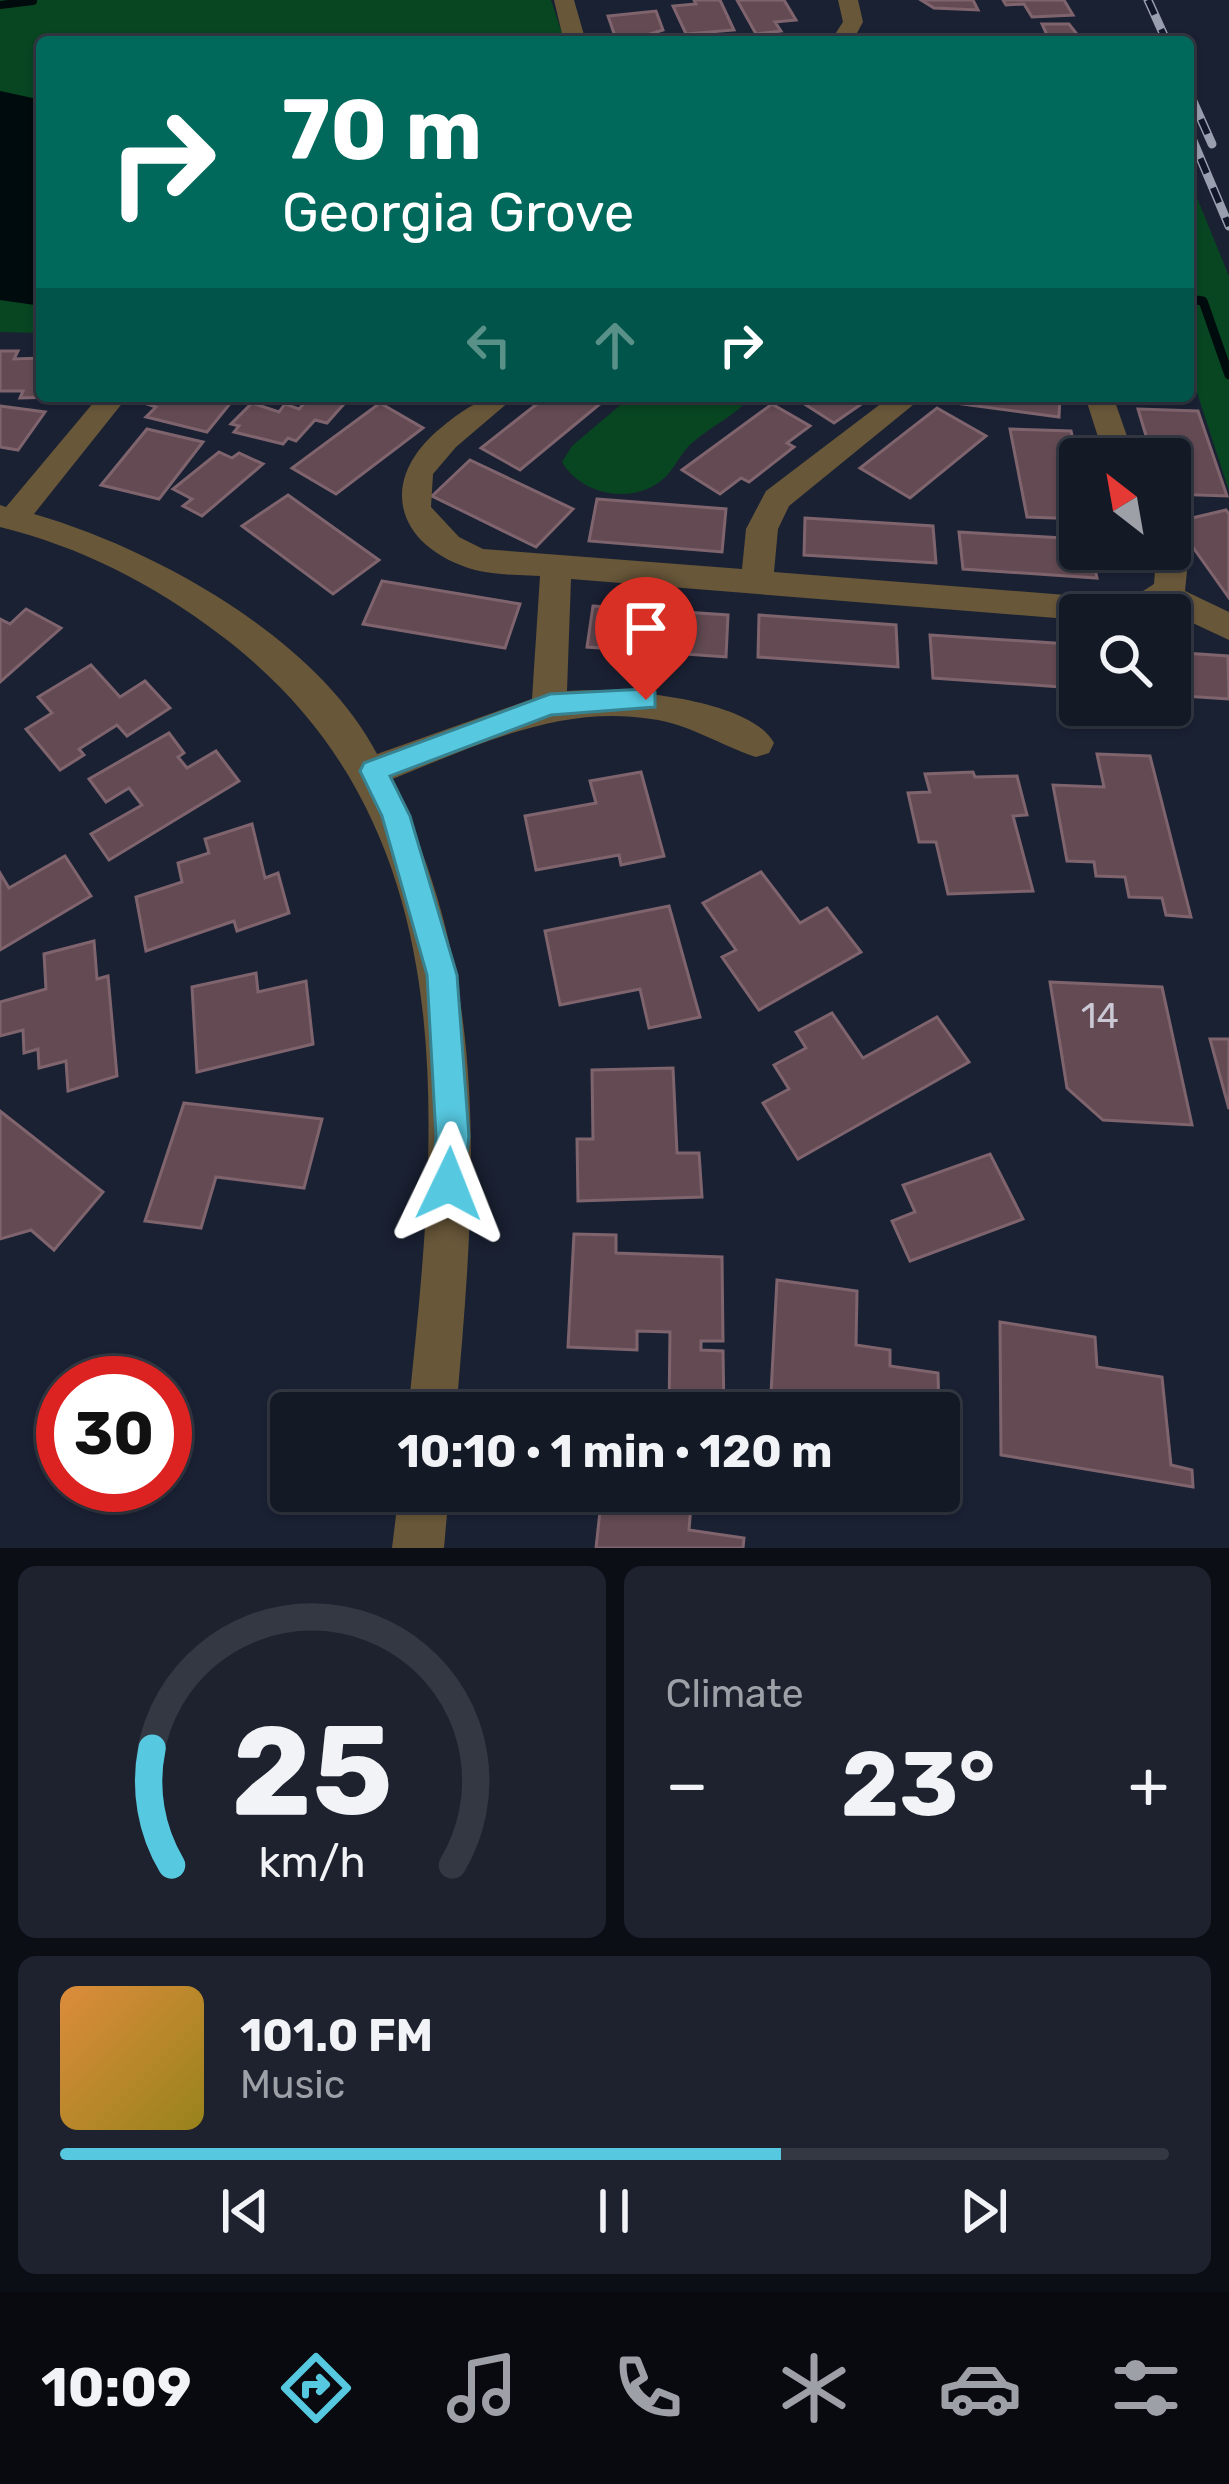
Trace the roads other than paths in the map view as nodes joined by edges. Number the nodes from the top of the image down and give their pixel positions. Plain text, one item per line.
1 (564, 0) edge
2 (848, 0) edge
3 (573, 36) edge
4 (845, 36) edge
5 (109, 402) edge
6 (495, 402) edge
7 (902, 402) edge
8 (1101, 402) edge
9 (1113, 438) edge
10 (7, 517) edge
11 (556, 568) junction
12 (758, 584) junction
13 (1059, 608) edge
14 (1191, 608) edge
15 (1229, 627) edge
16 (550, 705) junction
17 (756, 743) dead end
18 (374, 771) junction
19 (434, 1392) edge
20 (422, 1512) edge
21 (418, 1548) edge

1 - 3 street
2 - 4 street
5 - 10 street
6 - 11 street
7 - 12 street
8 - 9 street
10 - 18 street
11 - 12 street
11 - 16 street
12 - 13 street
14 - 15 street
16 - 17 street
16 - 18 street
18 - 19 street
20 - 21 street

